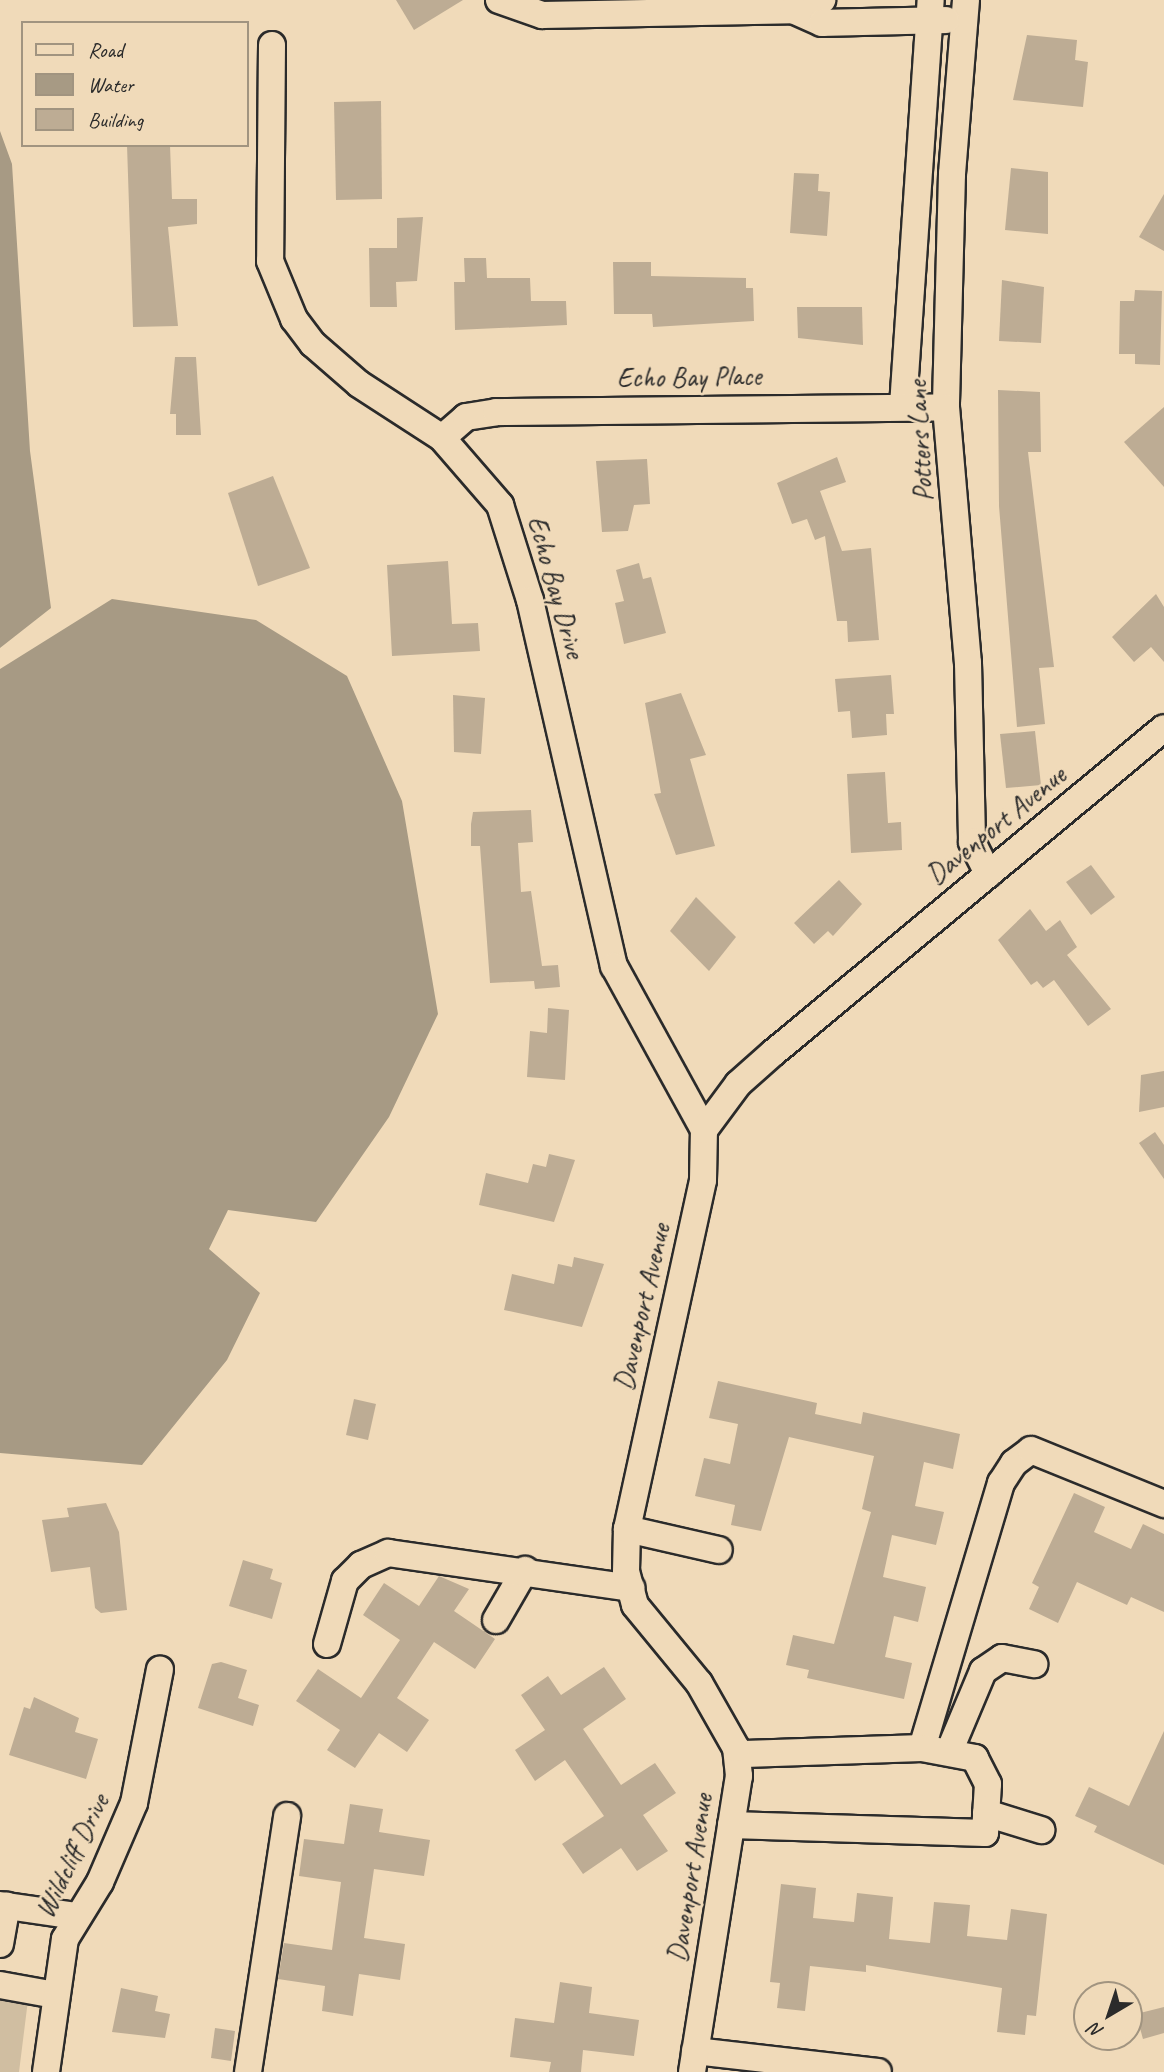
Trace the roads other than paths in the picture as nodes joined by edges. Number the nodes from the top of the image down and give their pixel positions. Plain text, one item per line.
1 (499, 0) edge
2 (822, 0) edge
3 (793, 10) junction
4 (930, 10) edge
5 (966, 10) edge
6 (272, 45) dead end
7 (903, 406) junction
8 (946, 407) junction
9 (442, 438) junction
10 (1164, 728) edge
11 (988, 874) junction
12 (704, 1130) junction
13 (1164, 1504) edge
14 (627, 1529) junction
15 (719, 1550) dead end
16 (525, 1570) junction
17 (631, 1588) junction
18 (496, 1620) dead end
19 (327, 1644) dead end
20 (1034, 1664) dead end
21 (160, 1669) dead end
22 (922, 1748) junction
23 (949, 1752) junction
24 (737, 1754) junction
25 (986, 1813) junction
26 (287, 1816) dead end
27 (732, 1825) junction
28 (1041, 1830) dead end
29 (4, 1906) edge
30 (75, 1916) junction
31 (0, 1944) edge
32 (0, 1984) edge
33 (55, 1995) junction
34 (694, 2061) edge
35 (46, 2072) edge
36 (248, 2072) edge
37 (878, 2072) edge

1 - 3 street
2 - 3 street
3 - 4 street
4 - 5 street
4 - 7 street, Potters Lane
5 - 8 street, Potters Lane
6 - 9 street, Echo Bay Drive
7 - 8 street, Echo Bay Place
7 - 9 street, Echo Bay Place
8 - 11 street, Potters Lane
9 - 12 street, Echo Bay Drive
10 - 11 street, Davenport Avenue
11 - 12 street, Davenport Avenue
12 - 14 street, Davenport Avenue
13 - 22 street
14 - 15 street
14 - 17 street, Davenport Avenue
16 - 17 street
16 - 18 street
16 - 19 street
17 - 24 street, Davenport Avenue
20 - 23 street
21 - 30 street, Wildcliff Drive
22 - 23 street
22 - 24 street
23 - 25 street
24 - 27 street, Davenport Avenue
25 - 27 street
25 - 28 street
26 - 36 street
27 - 34 street, Davenport Avenue
29 - 30 street
29 - 31 street
30 - 33 street, Wildcliff Drive
32 - 33 street
33 - 35 street, Wildcliff Drive
34 - 37 street

